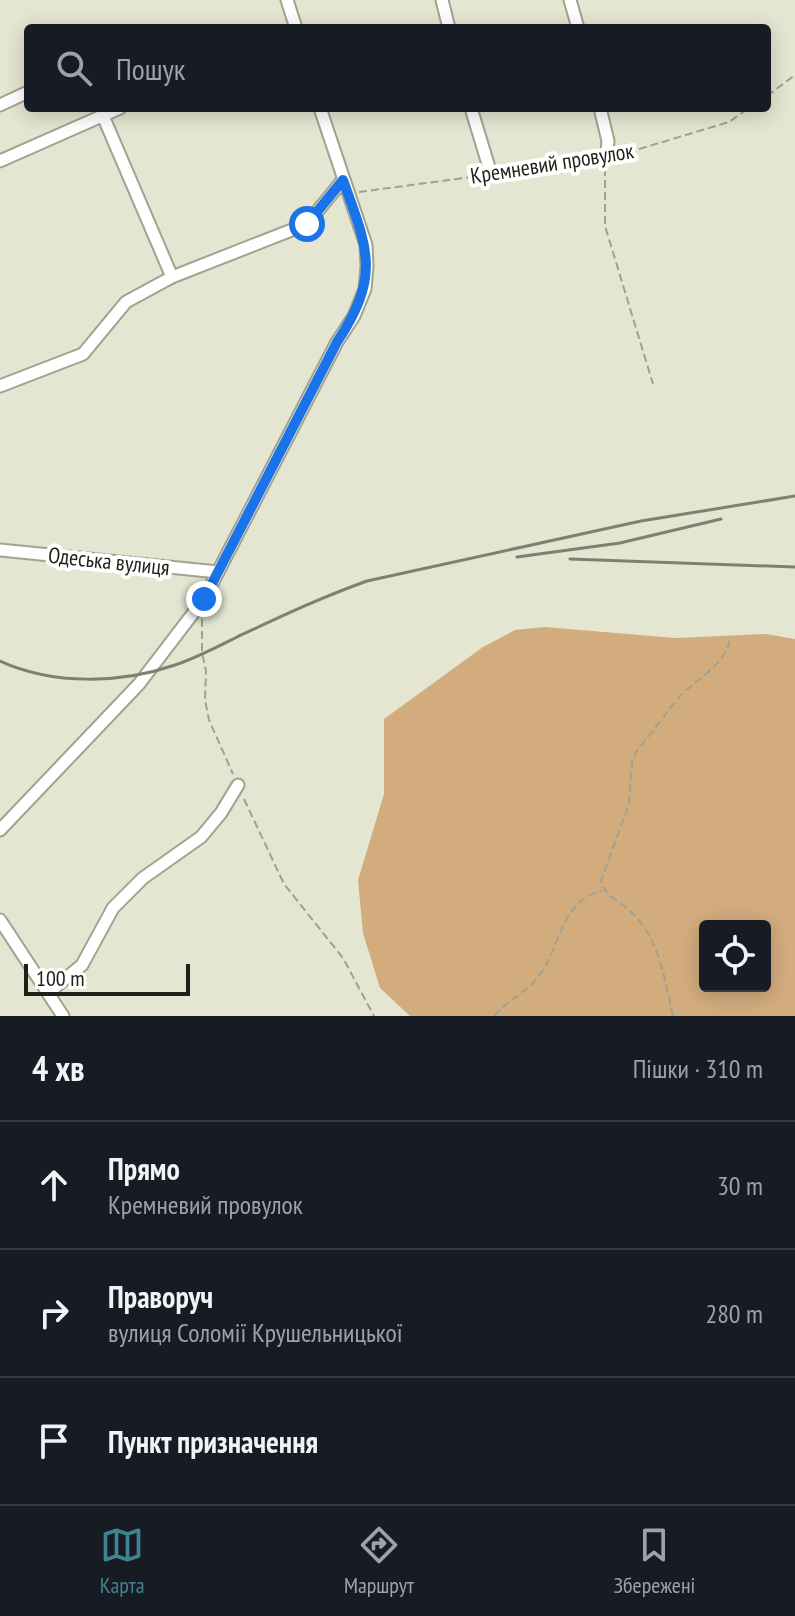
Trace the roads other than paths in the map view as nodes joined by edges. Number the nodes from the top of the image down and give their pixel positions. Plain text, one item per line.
1 (287, 0) edge
2 (442, 0) edge
3 (570, 0) edge
4 (294, 22) edge
5 (448, 24) edge
6 (577, 24) edge
7 (24, 94) edge
8 (0, 105) edge
9 (112, 112) edge
10 (321, 112) edge
11 (472, 112) edge
12 (601, 112) edge
13 (103, 116) junction
14 (606, 159) road end
15 (0, 161) edge
16 (491, 174) road end
17 (343, 180) junction
18 (172, 277) junction
19 (0, 386) edge
20 (0, 550) edge
21 (218, 572) junction
22 (238, 785) road end
23 (0, 830) edge
24 (0, 920) edge
25 (48, 993) junction
26 (63, 1016) edge

1 - 4 street
2 - 5 street
3 - 6 street
7 - 8 street
9 - 13 street
10 - 17 street
11 - 16 street
12 - 14 street
13 - 15 street
13 - 18 street
17 - 18 street
17 - 21 street
18 - 19 street
20 - 21 street, Одеська вулиця
21 - 23 street
22 - 25 street
24 - 25 street
25 - 26 street

